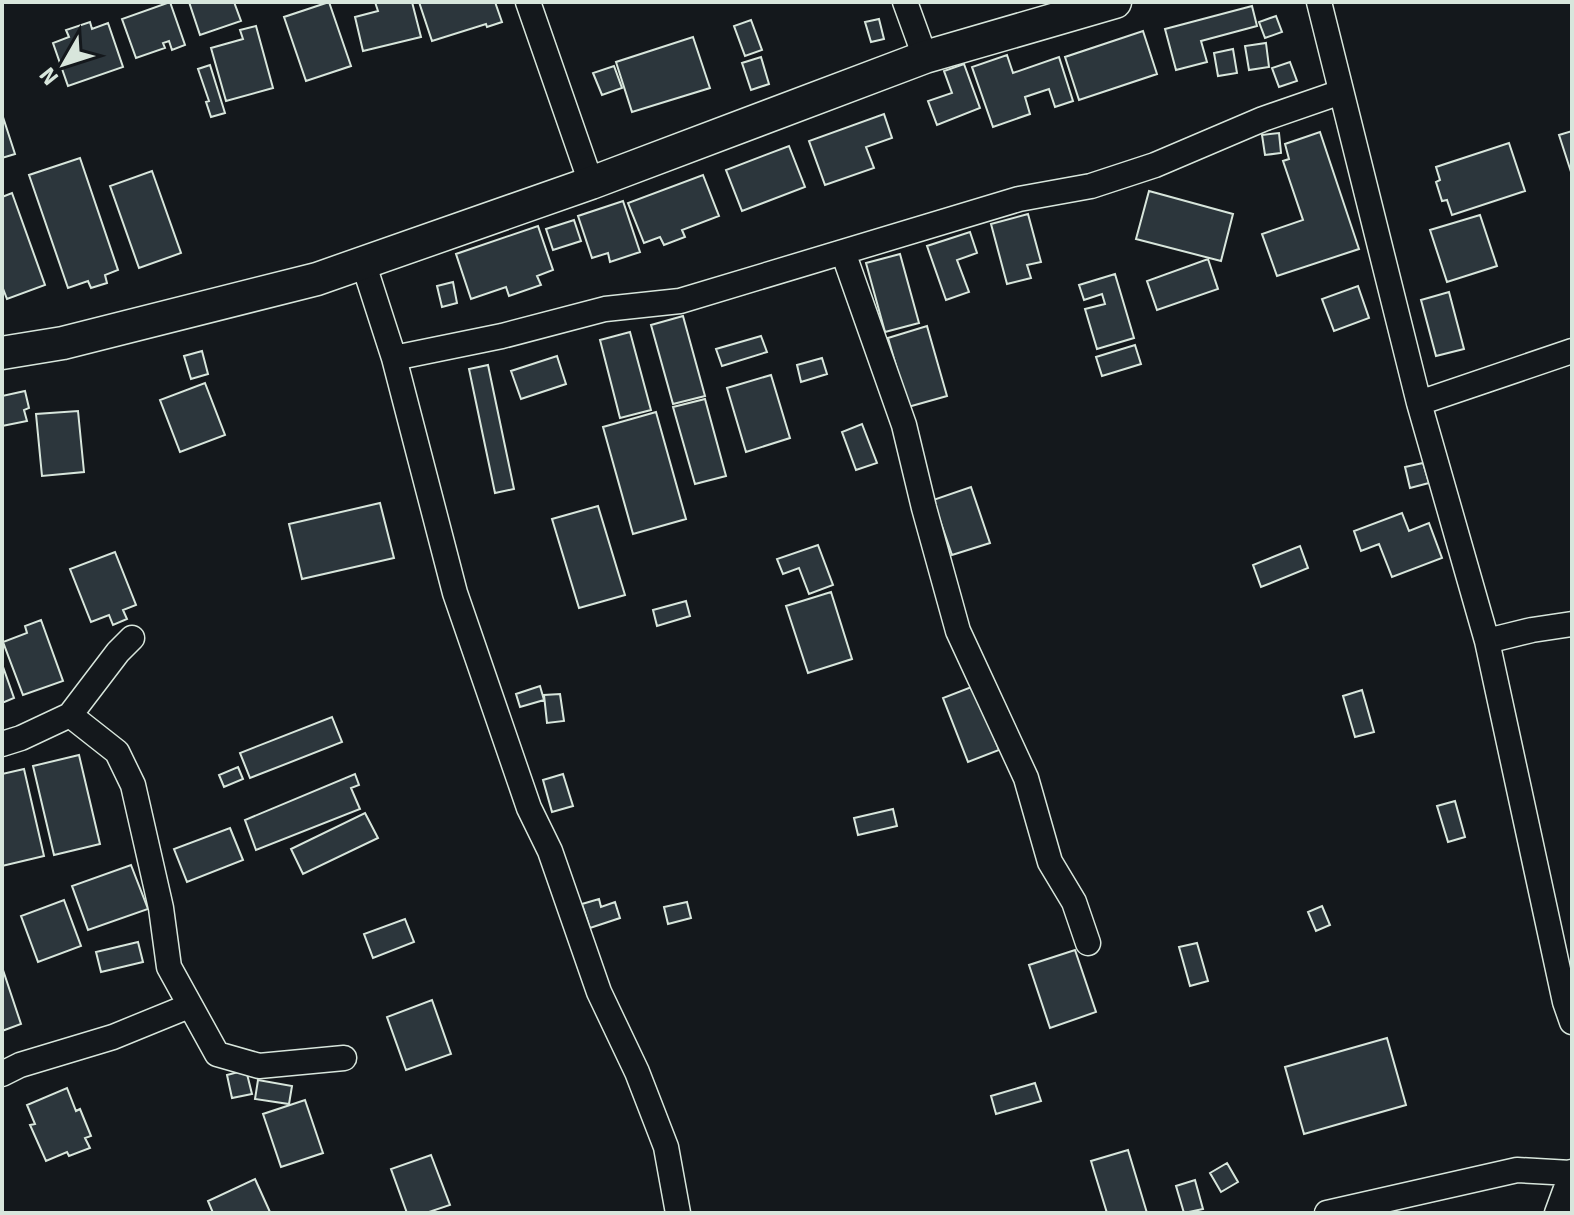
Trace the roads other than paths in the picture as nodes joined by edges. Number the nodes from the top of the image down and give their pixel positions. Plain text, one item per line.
1 (528, 2) edge
2 (905, 2) edge
3 (1115, 2) edge
4 (1319, 2) edge
5 (925, 57) junction
6 (1341, 92) junction
7 (591, 183) junction
8 (843, 252) junction
9 (363, 262) junction
10 (1572, 351) edge
11 (2, 353) edge
12 (394, 358) junction
13 (1419, 403) junction
14 (1572, 624) edge
15 (132, 638) dead end
16 (1487, 641) junction
17 (70, 715) junction
18 (2, 744) edge
19 (1088, 943) dead end
20 (189, 1006) junction
21 (1572, 1022) edge
22 (344, 1058) dead end
23 (2, 1074) edge
24 (1571, 1173) edge
25 (678, 1213) edge
26 (1327, 1213) edge
27 (1557, 1213) edge

1 - 7 street
2 - 5 street
3 - 5 street
4 - 6 street
5 - 7 street
6 - 8 street
6 - 13 street
7 - 9 street
8 - 12 street
8 - 19 street
9 - 11 street
9 - 12 street
10 - 13 street
12 - 25 street
13 - 16 street
14 - 16 street
15 - 17 street
16 - 21 street
17 - 18 street
17 - 20 street
20 - 22 street
20 - 23 street
24 - 26 street
24 - 27 street

